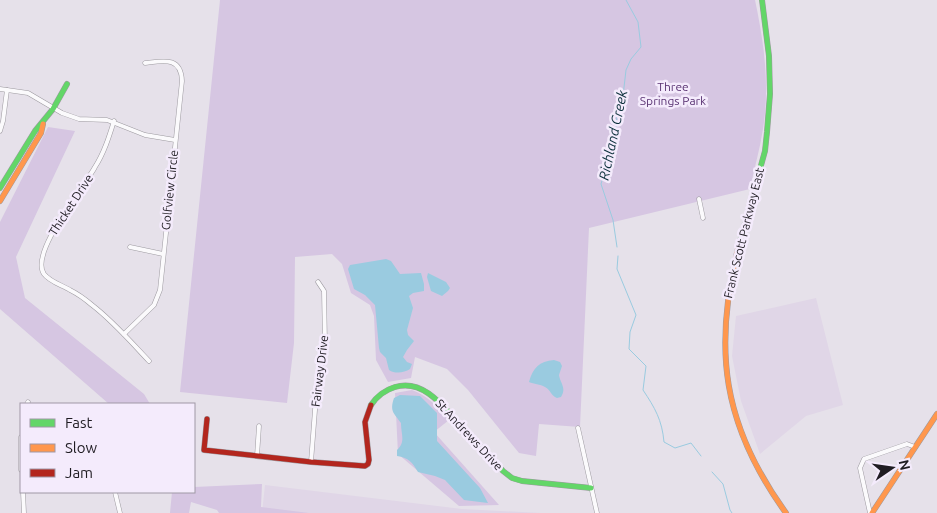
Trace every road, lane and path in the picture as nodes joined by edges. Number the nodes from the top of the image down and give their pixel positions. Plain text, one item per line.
1 (762, 0) edge
2 (145, 63) dead end
3 (67, 84) dead end
4 (0, 89) edge
5 (7, 90) junction
6 (54, 108) junction
7 (114, 121) junction
8 (43, 124) junction
9 (0, 131) edge
10 (175, 140) junction
11 (0, 188) edge
12 (699, 199) dead end
13 (0, 201) edge
14 (703, 218) dead end
15 (130, 248) dead end
16 (163, 254) junction
17 (318, 282) dead end
18 (124, 334) junction
19 (149, 361) dead end
20 (937, 414) edge
21 (207, 418) dead end
22 (259, 426) dead end
23 (578, 428) dead end
24 (915, 447) junction
25 (256, 456) junction
26 (311, 462) junction
27 (592, 488) junction
28 (23, 493) edge
29 (116, 493) edge
30 (24, 513) edge
31 (120, 513) edge
32 (597, 513) edge
33 (786, 513) edge
34 (871, 513) edge

1 - 33 street, Frank Scott Parkway East
2 - 10 street, Golfview Circle
3 - 6 street
4 - 5 street
5 - 6 street
5 - 9 street
6 - 7 street
6 - 8 street
7 - 10 street
7 - 18 street, Thicket Drive
8 - 11 street
8 - 13 street
10 - 16 street, Golfview Circle
12 - 14 street
15 - 16 street
16 - 18 street, Golfview Circle
17 - 26 street, Fairway Drive
18 - 19 street, Thicket Drive
20 - 24 street
21 - 25 street, St Andrews Drive
22 - 25 street
23 - 27 street
24 - 34 street
24 - 34 street
25 - 26 street, St Andrews Drive
26 - 27 street, St Andrews Drive
27 - 32 street
28 - 30 street
29 - 31 street

